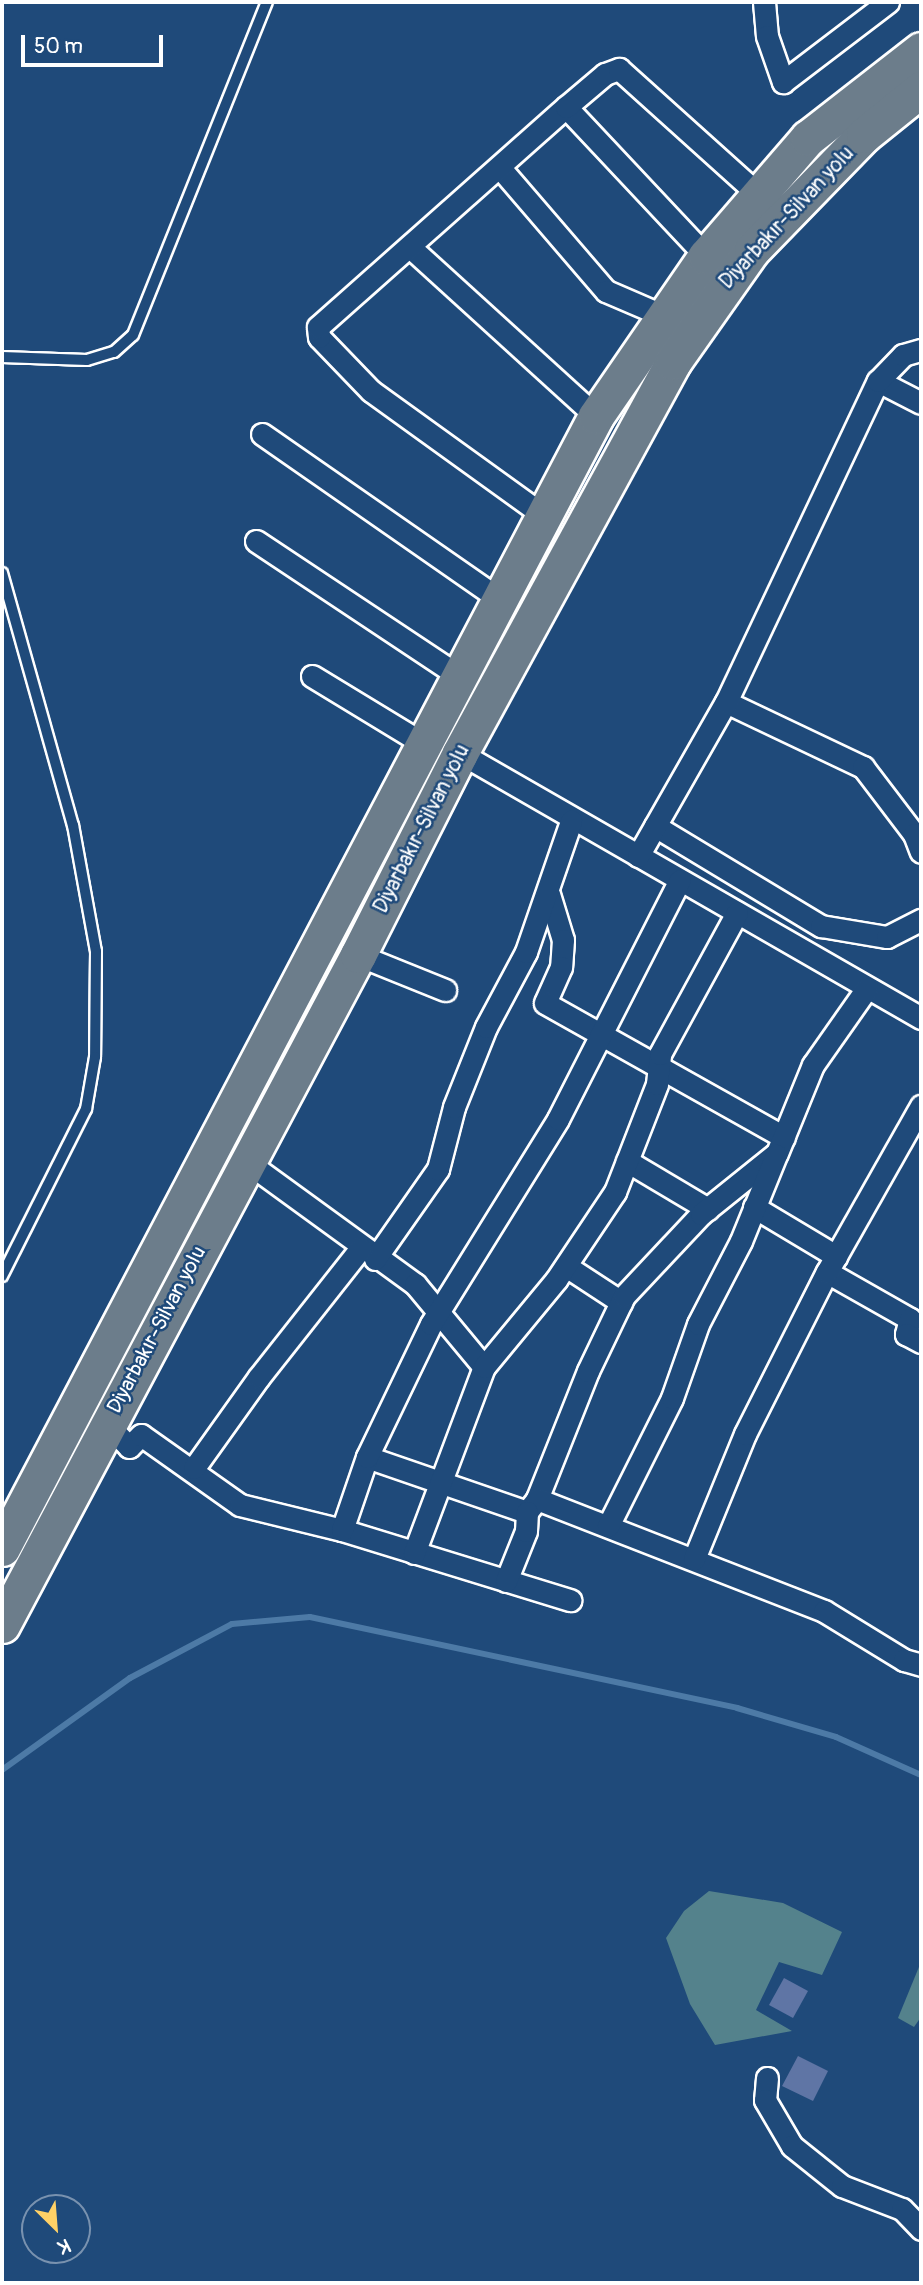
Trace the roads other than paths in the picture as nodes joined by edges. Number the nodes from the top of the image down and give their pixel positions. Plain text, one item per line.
1 (267, 2) edge
2 (764, 2) edge
3 (888, 2) edge
4 (921, 50) edge
5 (921, 89) edge
6 (566, 107) junction
7 (501, 169) junction
8 (758, 194) junction
9 (410, 247) junction
10 (706, 256) junction
11 (664, 316) junction
12 (921, 350) edge
13 (2, 357) edge
14 (878, 381) junction
15 (921, 403) edge
16 (596, 416) junction
17 (262, 434) dead end
18 (543, 515) junction
19 (256, 541) dead end
20 (2, 573) edge
21 (498, 598) junction
22 (458, 675) junction
23 (312, 676) dead end
24 (726, 702) junction
25 (422, 743) junction
26 (460, 752) junction
27 (571, 821) junction
28 (655, 826) junction
29 (921, 852) edge
30 (638, 856) junction
31 (680, 880) junction
32 (549, 894) junction
33 (737, 913) junction
34 (921, 920) edge
35 (358, 955) junction
36 (867, 988) junction
37 (445, 990) dead end
38 (921, 1018) edge
39 (603, 1032) junction
40 (659, 1068) junction
41 (919, 1115) edge
42 (780, 1145) junction
43 (627, 1161) junction
44 (247, 1162) junction
45 (754, 1208) junction
46 (708, 1209) junction
47 (368, 1253) junction
48 (831, 1264) junction
49 (566, 1266) junction
50 (2, 1276) edge
51 (621, 1302) junction
52 (439, 1312) junction
53 (921, 1342) edge
54 (484, 1367) junction
55 (107, 1424) junction
56 (367, 1457) junction
57 (194, 1468) junction
58 (441, 1482) junction
59 (532, 1505) junction
60 (608, 1526) junction
61 (342, 1530) junction
62 (2, 1548) edge
63 (414, 1553) junction
64 (694, 1559) junction
65 (506, 1581) junction
66 (570, 1600) dead end
67 (2, 1625) edge
68 (921, 1665) edge
69 (767, 2078) dead end
70 (921, 2229) edge

1 - 13 lane
2 - 3 street
4 - 8 highway, Diyarbakır-Silvan yolu
5 - 26 highway, Diyarbakır-Silvan yolu
6 - 7 street
6 - 8 street
6 - 10 street
7 - 9 street
7 - 11 street
8 - 10 highway, Diyarbakır-Silvan yolu
9 - 16 street
9 - 18 street
10 - 11 highway, Diyarbakır-Silvan yolu
11 - 16 highway, Diyarbakır-Silvan yolu
12 - 14 street
14 - 15 street
14 - 24 street
16 - 18 highway, Diyarbakır-Silvan yolu
17 - 21 street
18 - 21 highway, Diyarbakır-Silvan yolu
19 - 22 street
20 - 50 lane
21 - 22 highway, Diyarbakır-Silvan yolu
22 - 25 highway, Diyarbakır-Silvan yolu
23 - 25 street
24 - 28 street
24 - 29 street
25 - 62 highway, Diyarbakır-Silvan yolu
26 - 27 street
26 - 35 highway, Diyarbakır-Silvan yolu
27 - 30 street
27 - 32 street
28 - 30 street
28 - 34 street
30 - 31 street
31 - 33 street
31 - 39 street
32 - 39 street
32 - 47 street
33 - 36 street
33 - 40 street
35 - 37 street
35 - 44 highway, Diyarbakır-Silvan yolu
36 - 38 street
36 - 42 street
39 - 40 street
39 - 52 street
40 - 42 street
40 - 43 street
41 - 48 street
42 - 45 street
42 - 46 street
43 - 46 street
43 - 49 street
44 - 47 street
44 - 55 highway, Diyarbakır-Silvan yolu
45 - 48 street
45 - 60 street
46 - 51 street
47 - 52 street
47 - 57 street
48 - 53 street
48 - 64 street
49 - 51 street
49 - 54 street
51 - 59 street
52 - 54 street
52 - 56 street
54 - 58 street
55 - 57 street
55 - 67 highway, Diyarbakır-Silvan yolu
56 - 58 street
56 - 61 street
57 - 61 street
58 - 59 street
58 - 63 street
59 - 60 street
59 - 65 street
60 - 64 street
61 - 63 street
63 - 65 street
64 - 68 street
65 - 66 street
69 - 70 street

